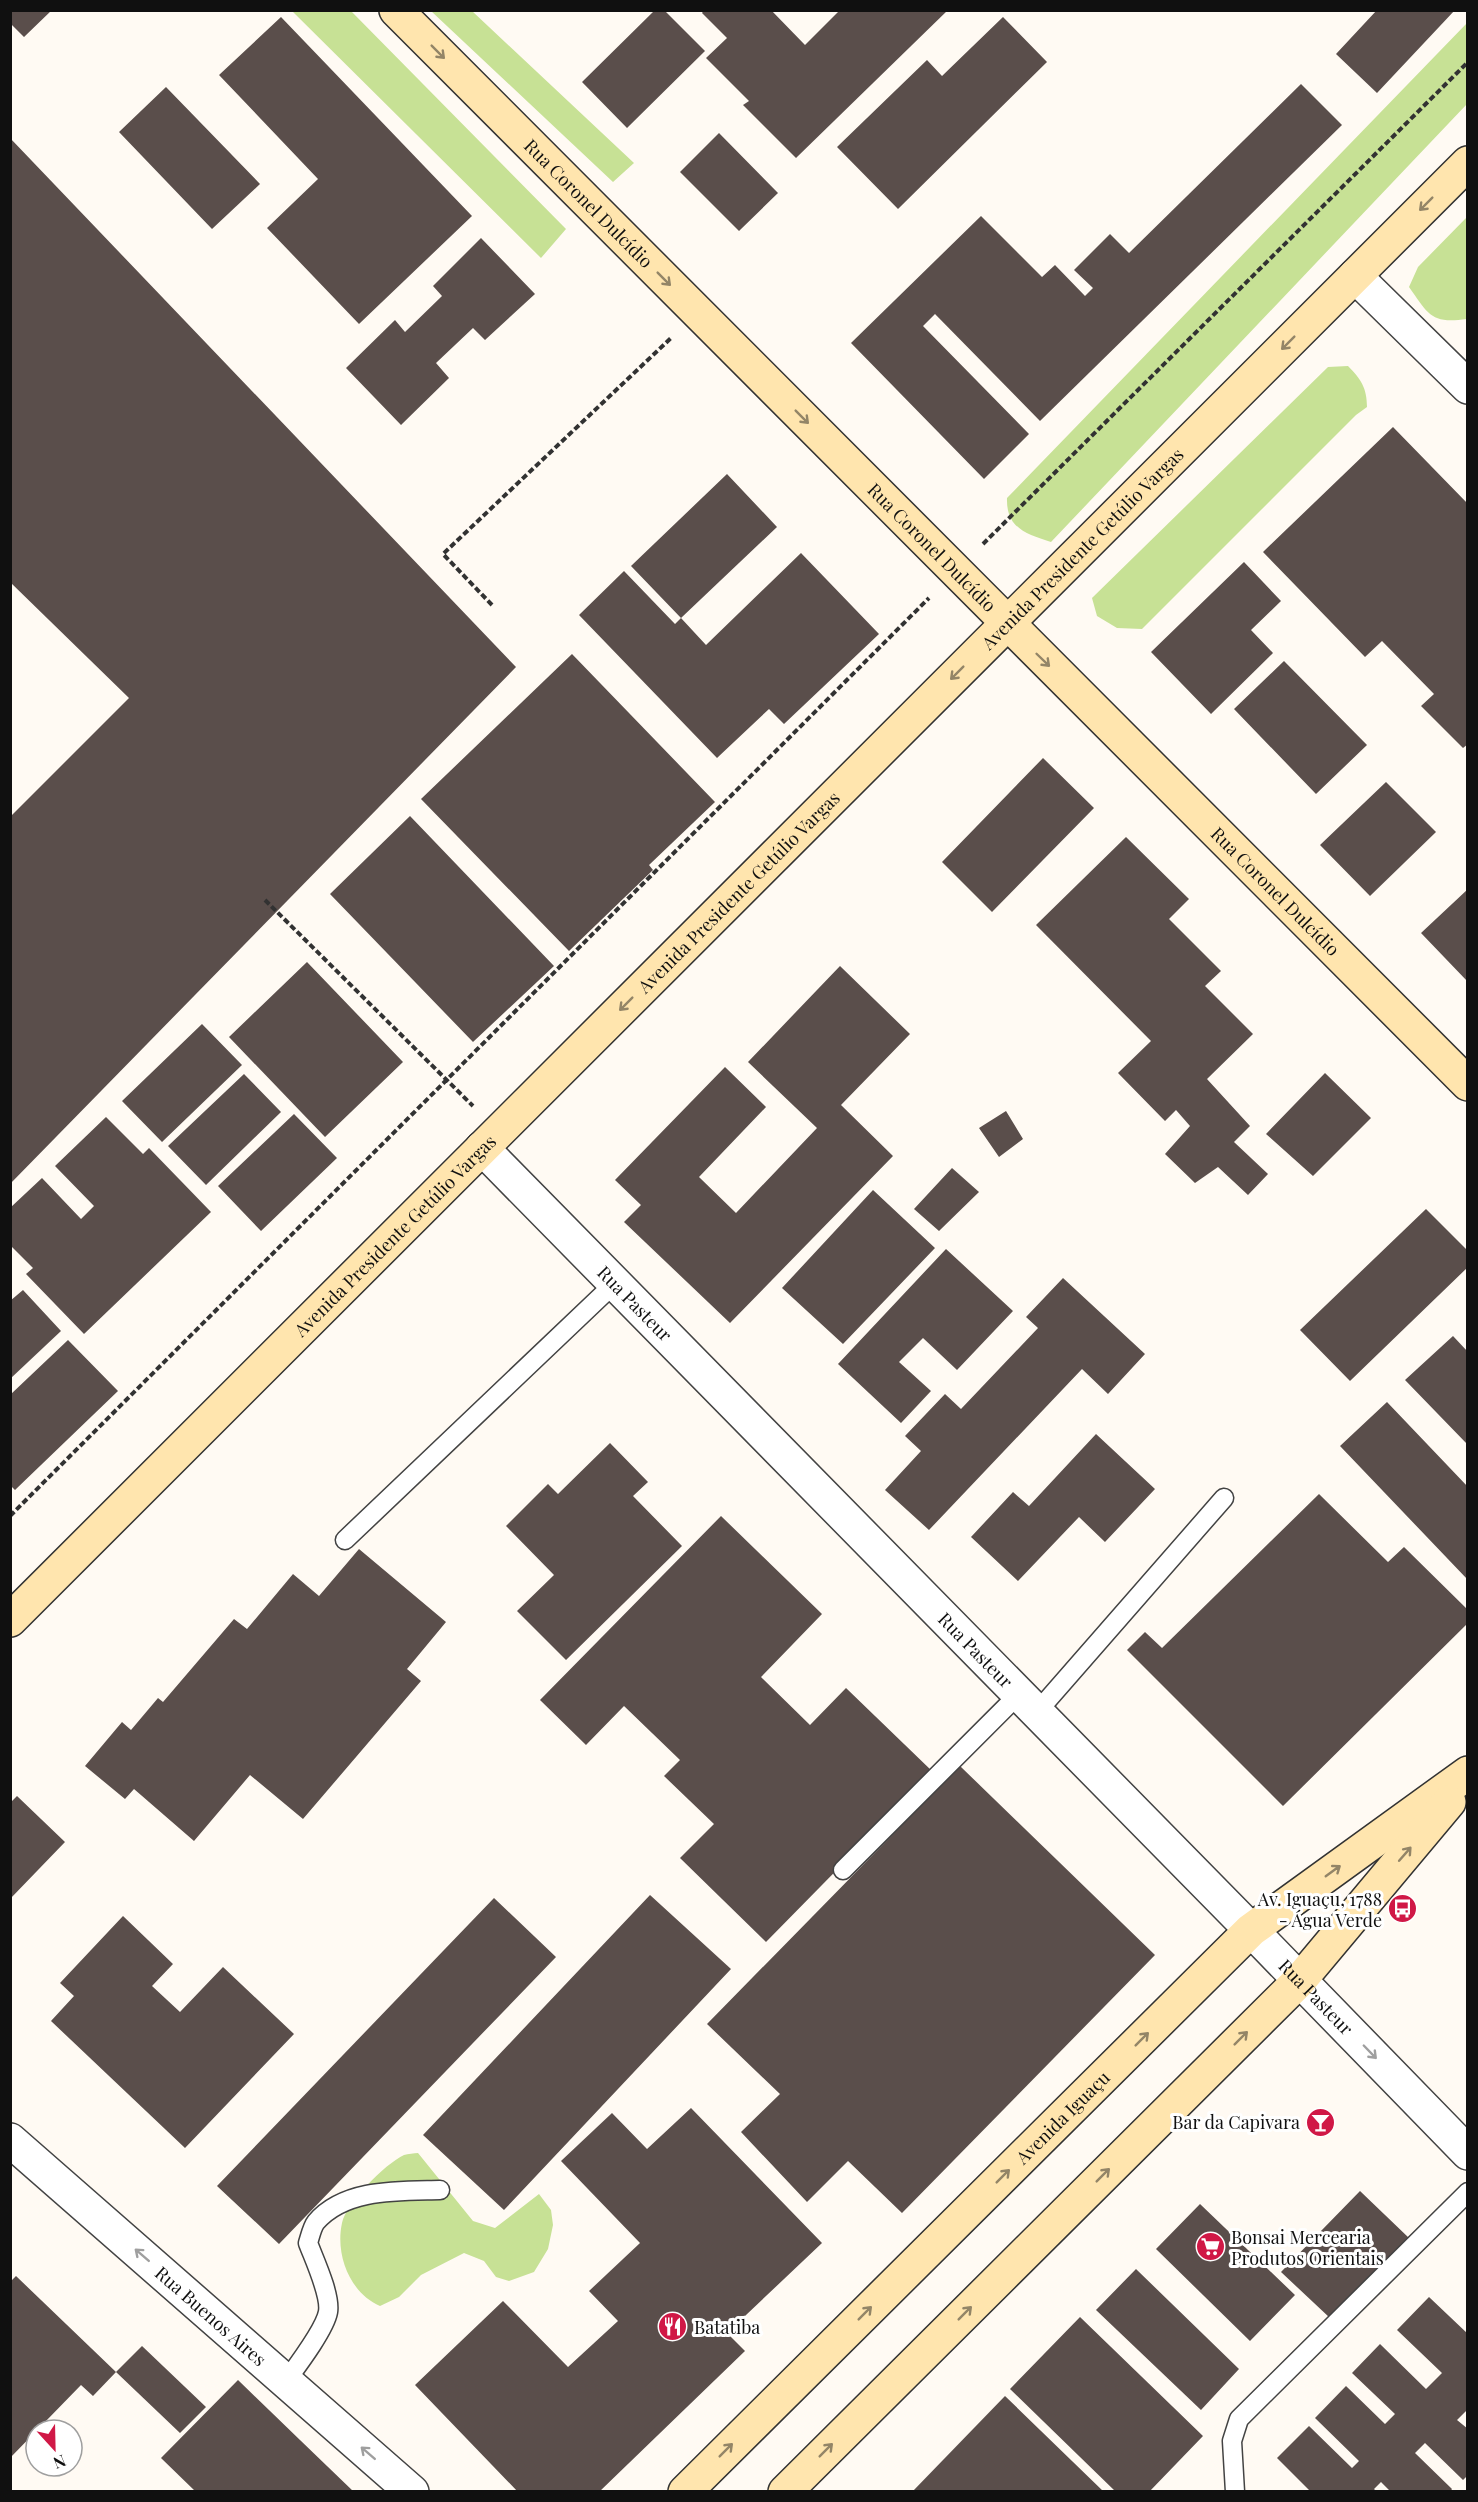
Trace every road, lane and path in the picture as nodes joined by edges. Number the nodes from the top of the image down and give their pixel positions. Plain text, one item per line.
1 (396, 10) edge
2 (1467, 62) edge
3 (1467, 163) edge
4 (1355, 276) junction
5 (698, 313) junction
6 (1467, 387) edge
7 (982, 545) dead end
8 (929, 598) dead end
9 (492, 605) dead end
10 (1007, 624) junction
11 (265, 900) dead end
12 (446, 1080) junction
13 (1467, 1084) edge
14 (491, 1140) junction
15 (615, 1283) junction
16 (1224, 1498) dead end
17 (10, 1516) edge
18 (345, 1539) dead end
19 (10, 1620) edge
20 (1028, 1703) junction
21 (1467, 1773) edge
22 (1467, 1781) edge
23 (843, 1870) dead end
24 (1251, 1930) junction
25 (1300, 1980) junction
26 (10, 2140) edge
27 (1467, 2153) edge
28 (440, 2190) dead end
29 (1467, 2192) edge
30 (286, 2381) junction
31 (412, 2492) edge
32 (685, 2492) edge
33 (785, 2492) edge
34 (1235, 2492) edge

1 -> 5 main road, Rua Coronel Dulcídio
2 - 7 path
3 -> 4 main road, Avenida Presidente Getúlio Vargas
4 - 6 street
4 -> 10 main road, Avenida Presidente Getúlio Vargas
5 - 9 path
5 -> 10 main road, Rua Coronel Dulcídio
8 - 12 path
10 -> 13 main road, Rua Coronel Dulcídio
10 -> 14 main road, Avenida Presidente Getúlio Vargas
11 - 12 path
12 - 14 path
12 - 17 path
14 - 15 street, Rua Pasteur
14 - 19 main road, Avenida Presidente Getúlio Vargas
15 - 18 lane
15 - 20 street, Rua Pasteur
16 - 20 lane
20 - 23 lane
20 - 24 street, Rua Pasteur
24 -> 21 main road, Avenida Iguaçu
25 -> 22 main road
24 - 25 street, Rua Pasteur
32 -> 24 main road, Avenida Iguaçu
25 -> 27 street, Rua Pasteur
33 -> 25 main road
30 -> 26 street, Rua Buenos Aires
28 - 30 lane
29 - 34 lane
31 -> 30 street, Rua Buenos Aires

